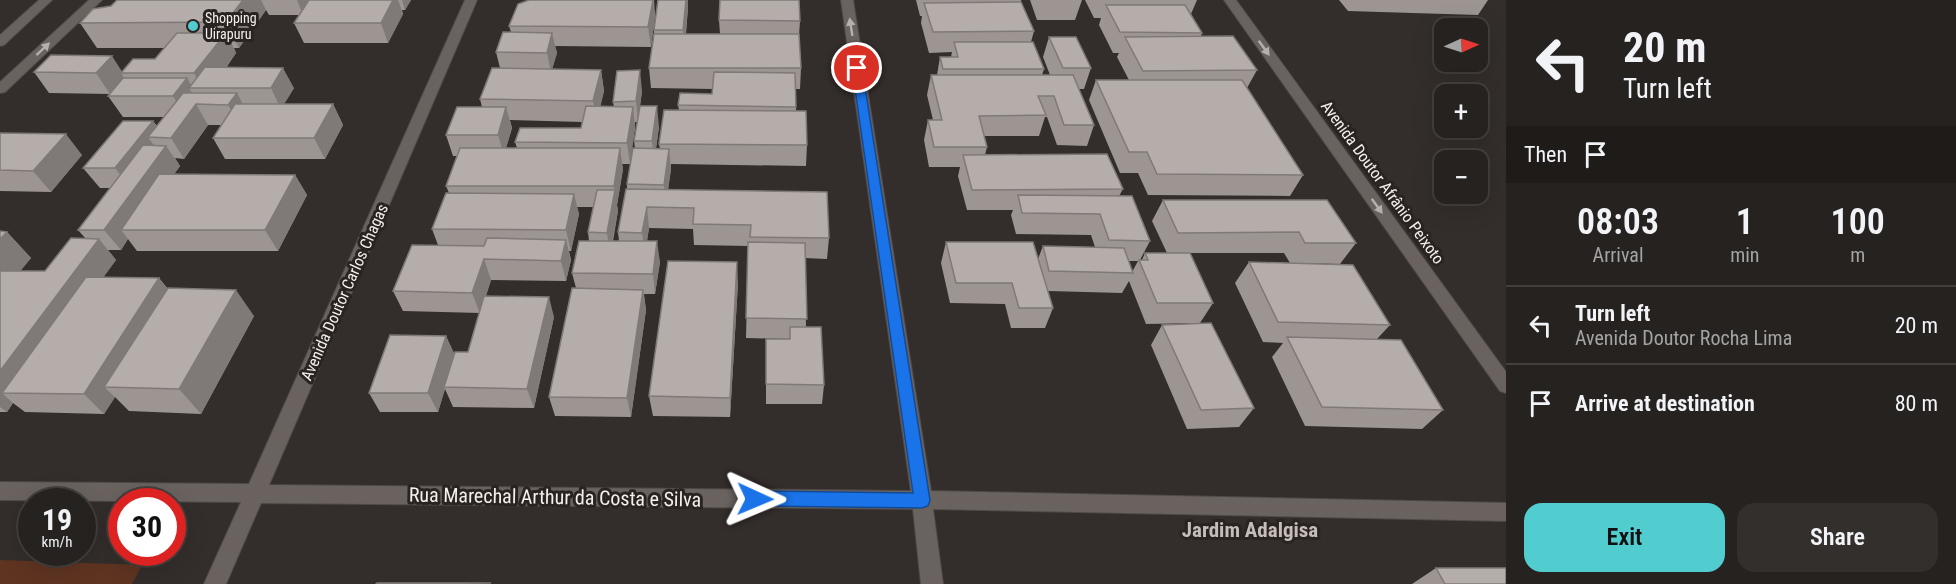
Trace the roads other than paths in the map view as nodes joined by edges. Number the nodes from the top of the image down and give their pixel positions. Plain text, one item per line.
1 (46, 0) edge
2 (96, 0) edge
3 (471, 0) edge
4 (847, 0) edge
5 (1230, 0) edge
6 (0, 42) edge
7 (0, 89) edge
8 (1506, 386) edge
9 (0, 491) edge
10 (255, 494) junction
11 (922, 500) junction
12 (1506, 512) edge
13 (215, 584) edge
14 (932, 584) edge

1 - 6 street
7 -> 2 street
3 - 10 street, Avenida Doutor Carlos Chagas
11 -> 4 street
5 -> 8 street, Avenida Doutor Afrânio Peixoto
9 - 10 street, Rua Marechal Arthur da Costa e Silva
10 - 11 street, Rua Marechal Arthur da Costa e Silva
10 - 13 street, Avenida Doutor Carlos Chagas
11 - 12 street, Rua Marechal Arthur da Costa e Silva
11 - 14 street

